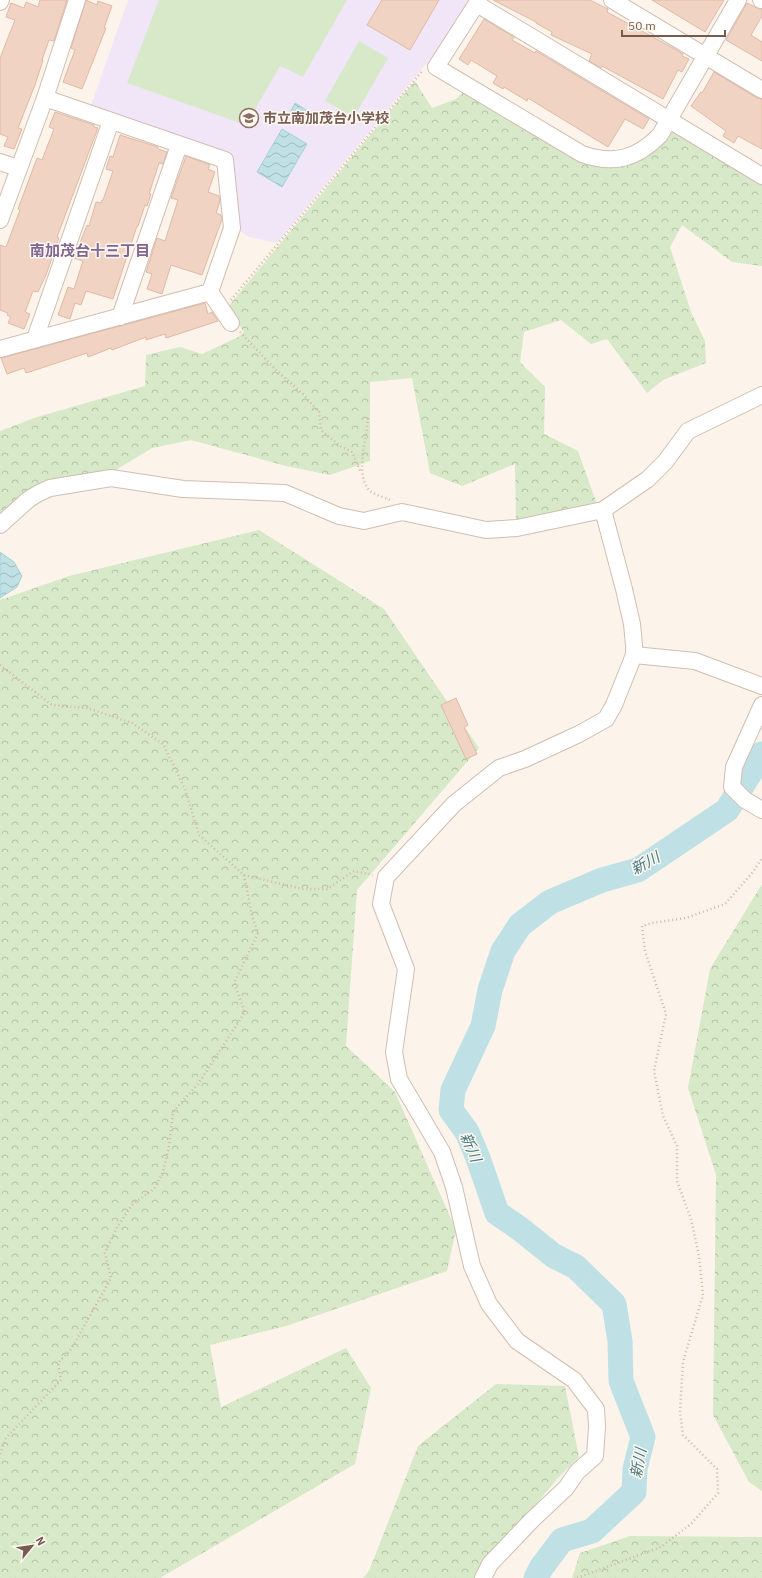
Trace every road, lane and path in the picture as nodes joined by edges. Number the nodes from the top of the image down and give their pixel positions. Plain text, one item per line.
1 (77, 0) edge
2 (612, 0) edge
3 (738, 0) edge
4 (478, 2) edge
5 (705, 56) junction
6 (436, 67) junction
7 (762, 90) edge
8 (45, 98) junction
9 (669, 120) junction
10 (111, 121) junction
11 (180, 145) junction
12 (0, 162) edge
13 (18, 168) junction
14 (762, 176) edge
15 (0, 220) edge
16 (210, 292) junction
17 (120, 317) junction
18 (226, 317) junction
19 (36, 339) junction
20 (0, 349) edge
21 (762, 395) edge
22 (368, 418) dead end
23 (361, 473) junction
24 (392, 501) dead end
25 (603, 510) junction
26 (0, 525) edge
27 (634, 655) junction
28 (0, 665) edge
29 (762, 686) edge
30 (762, 705) edge
31 (762, 810) edge
32 (762, 858) edge
33 (244, 875) junction
34 (386, 877) junction
35 (0, 1454) edge
36 (483, 1578) edge
37 (577, 1578) edge

1 - 8 street
2 - 5 street
3 - 5 street
4 - 6 street
4 - 9 street
5 - 7 street
5 - 9 street
6 - 9 street
6 - 18 path
8 - 10 street
8 - 13 street
9 - 14 street
10 - 11 street
10 - 19 street
11 - 16 street
11 - 17 street
12 - 13 street
13 - 15 street
16 - 17 street
16 - 18 street
17 - 19 street
18 - 23 path
19 - 20 street
21 - 25 street
22 - 23 path
23 - 24 path
25 - 26 street
25 - 27 street
27 - 29 street
27 - 34 street
28 - 33 path
30 - 31 street
32 - 37 path
33 - 34 path
33 - 35 path
34 - 36 street

